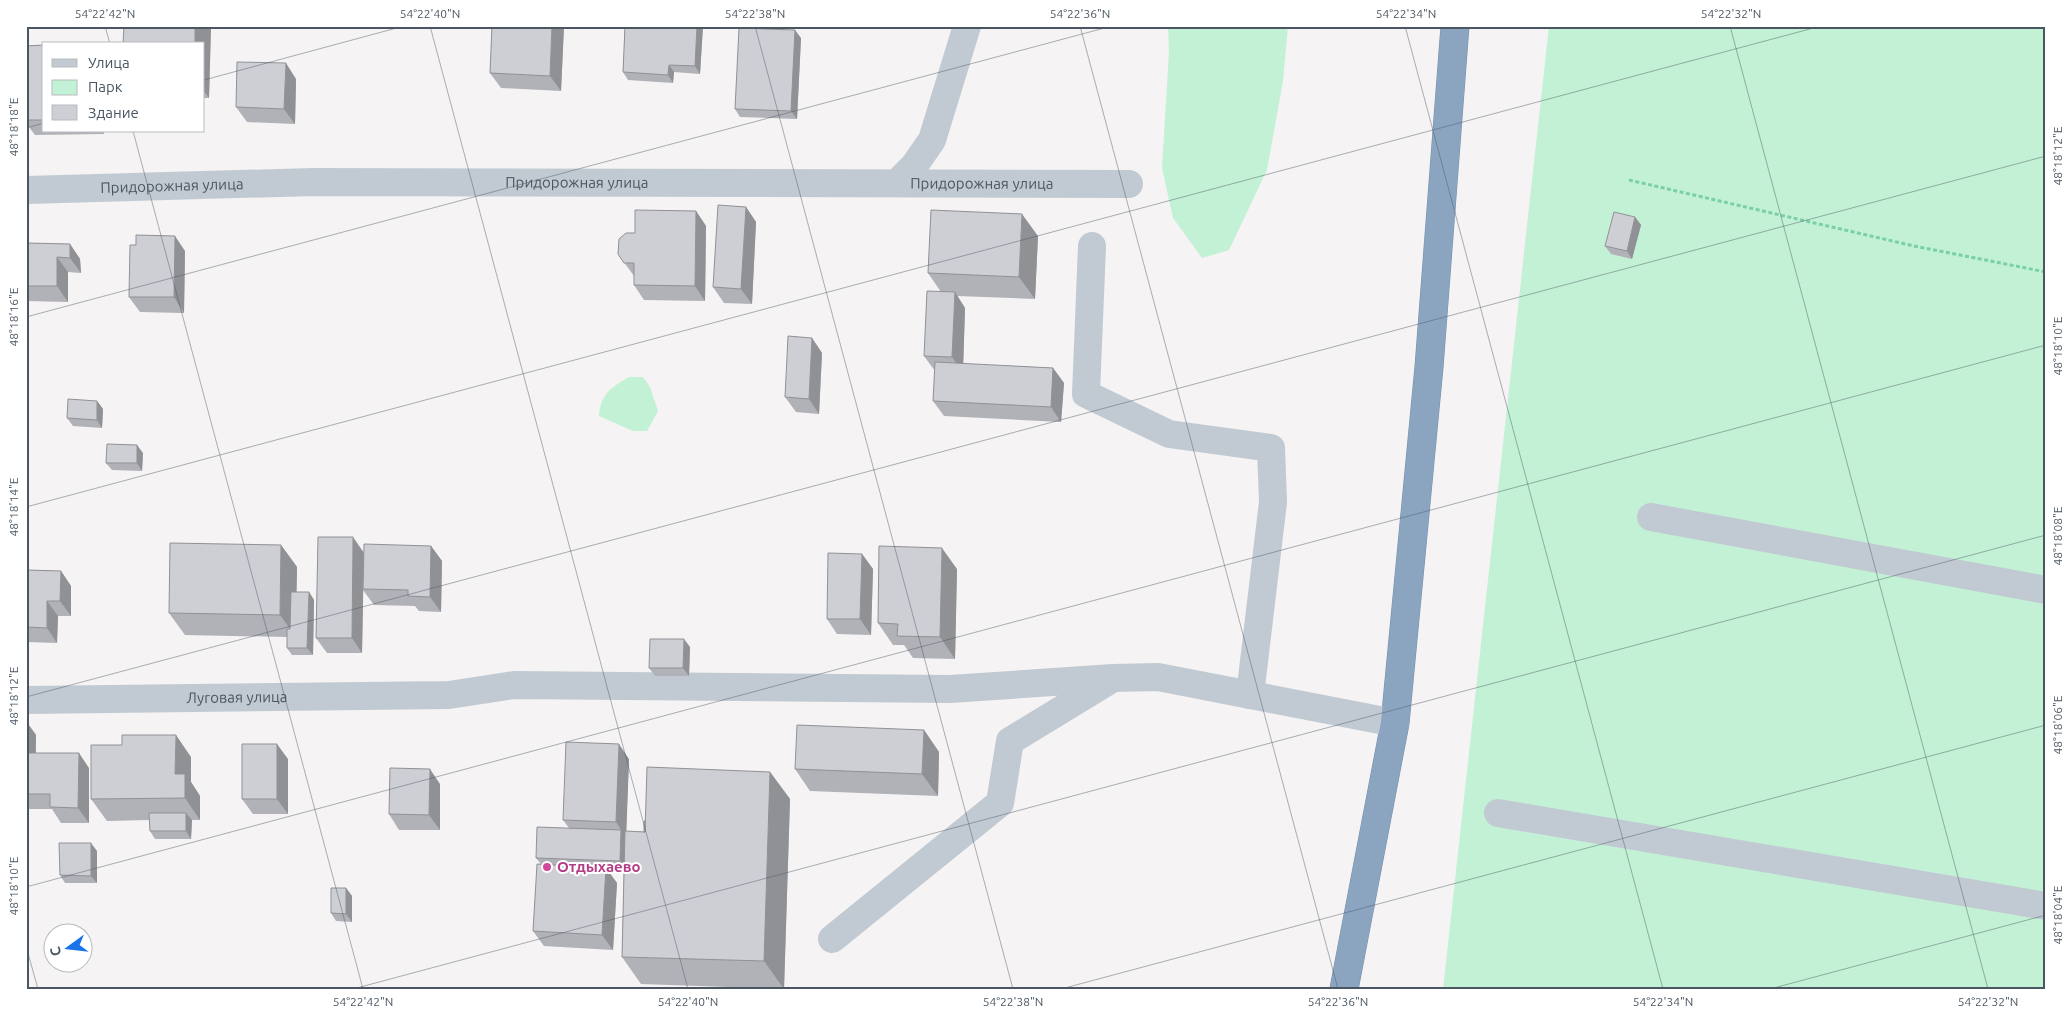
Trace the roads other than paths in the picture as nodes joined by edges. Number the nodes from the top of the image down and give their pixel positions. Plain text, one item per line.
1 (968, 26) edge
2 (1455, 26) edge
3 (897, 183) junction
4 (1129, 184) dead end
5 (26, 190) edge
6 (1092, 246) dead end
7 (1651, 517) dead end
8 (2046, 590) edge
9 (1113, 678) junction
10 (1250, 695) junction
11 (26, 700) edge
12 (1395, 723) junction
13 (1498, 813) dead end
14 (2046, 906) edge
15 (832, 939) dead end
16 (1344, 989) edge

1 - 3 street
2 - 12 highway
3 - 4 street, Придорожная улица
3 - 5 street, Придорожная улица
6 - 10 street
7 - 8 street
9 - 10 street, Луговая улица
9 - 11 street, Луговая улица
9 - 15 street
10 - 12 street, Луговая улица
12 - 16 highway
13 - 14 street

